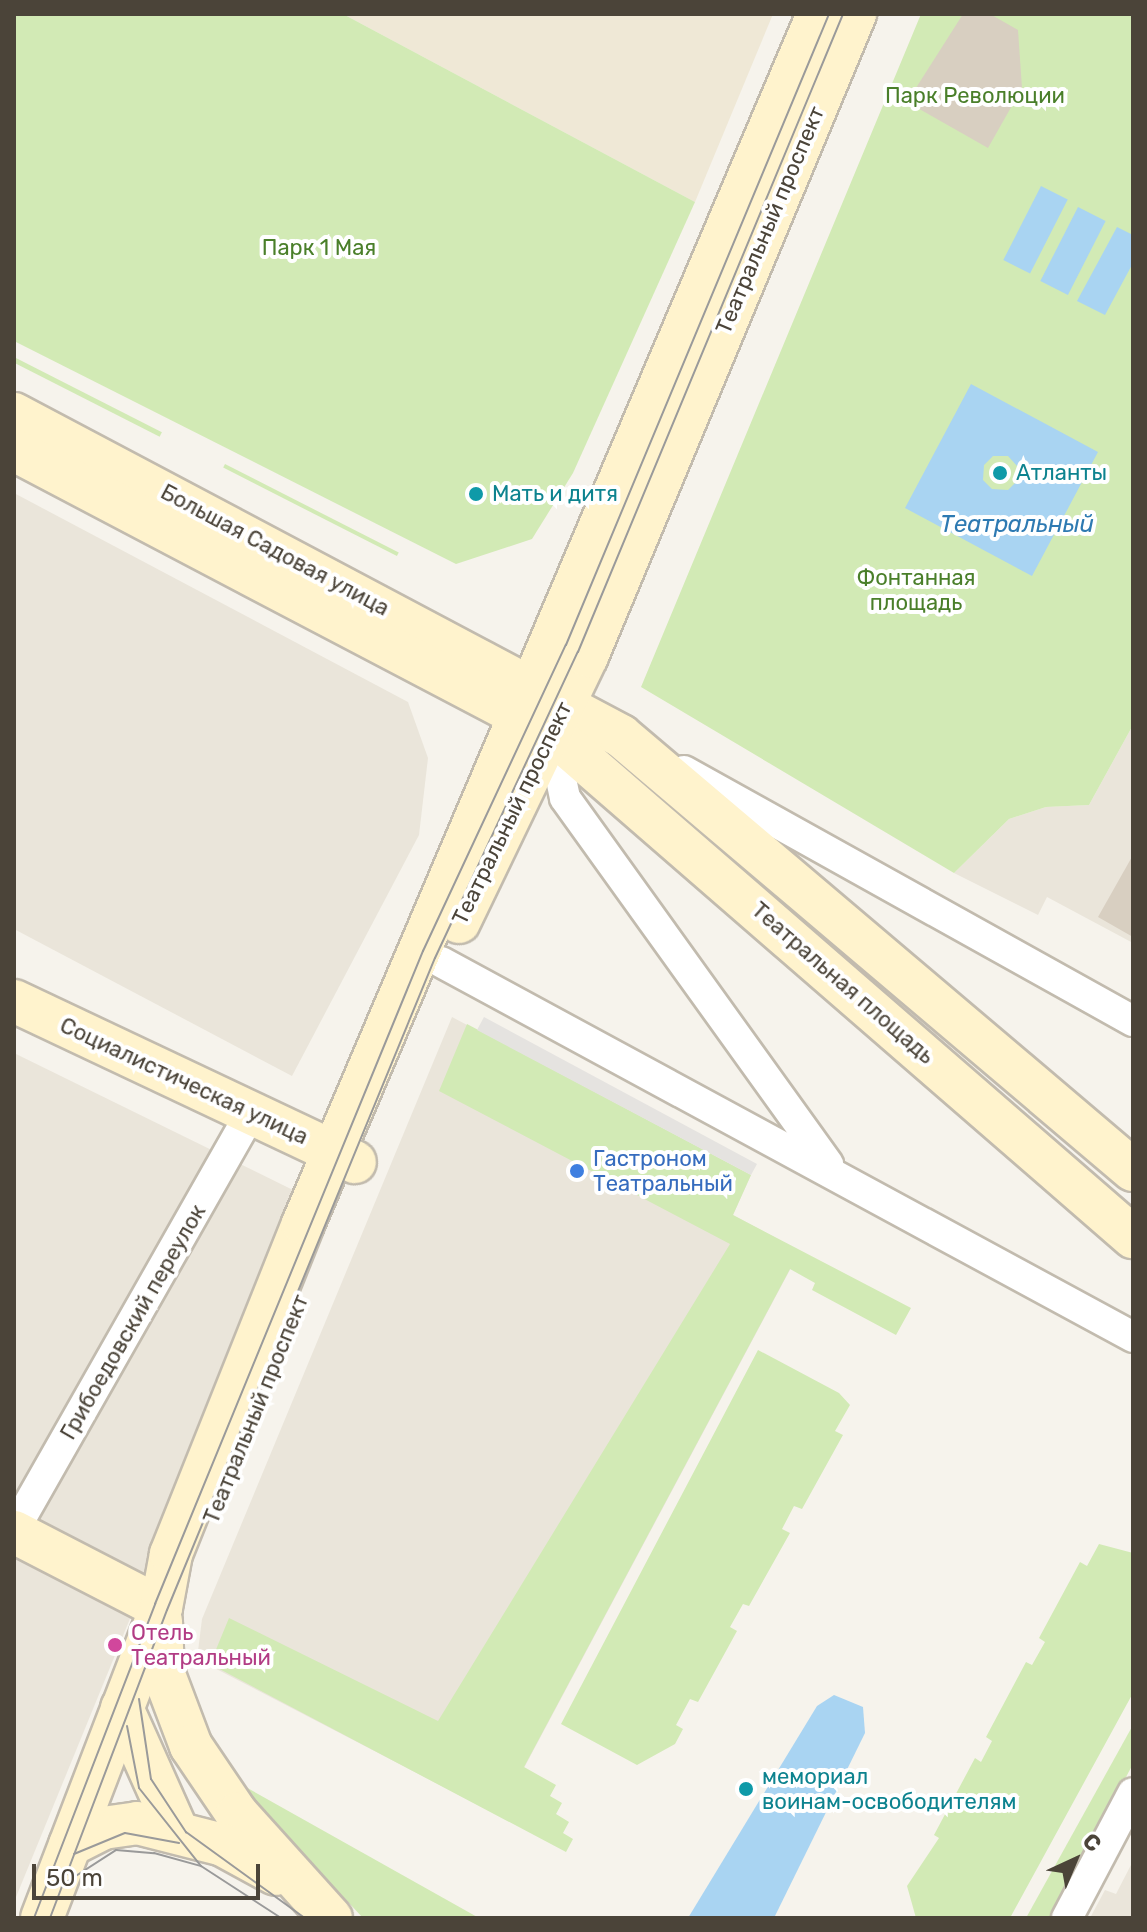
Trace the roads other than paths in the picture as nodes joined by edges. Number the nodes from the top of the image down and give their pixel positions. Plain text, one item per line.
1 (818, 14) edge
2 (855, 14) edge
3 (14, 414) edge
4 (14, 450) edge
5 (544, 709) junction
6 (621, 736) junction
7 (441, 962) junction
8 (14, 1001) edge
9 (1133, 1021) edge
10 (251, 1113) junction
11 (344, 1157) junction
12 (832, 1169) junction
13 (1133, 1170) edge
14 (1133, 1237) edge
15 (1133, 1337) edge
16 (14, 1531) edge
17 (161, 1608) junction
18 (122, 1708) junction
19 (1133, 1793) edge
20 (177, 1831) junction
21 (70, 1845) junction
22 (321, 1907) edge
23 (42, 1918) edge
24 (1067, 1918) edge

1 - 5 main road, Театральный проспект
2 - 5 main road, Театральный проспект
3 - 5 main road, Большая Садовая улица
4 - 5 main road, Большая Садовая улица
5 - 6 main road, Театральная площадь
5 - 7 main road, Театральный проспект
5 - 11 main road, Театральный проспект
5 - 12 street
5 - 14 main road, Театральная площадь
6 - 9 street, Театральная площадь
6 - 13 main road, Театральная площадь
7 - 11 main road, Театральный проспект
7 - 12 street
8 - 10 main road, Социалистическая улица
10 - 11 main road, Социалистическая улица
10 - 16 street, Грибоедовский переулок
11 - 17 main road, Театральный проспект
12 - 15 street
16 - 17 main road
17 - 18 main road, Театральный проспект
17 - 22 main road
18 - 20 main road
18 - 21 main road, Театральный проспект
19 - 24 street
20 - 21 main road
20 - 22 main road
21 - 23 main road, Театральный проспект

